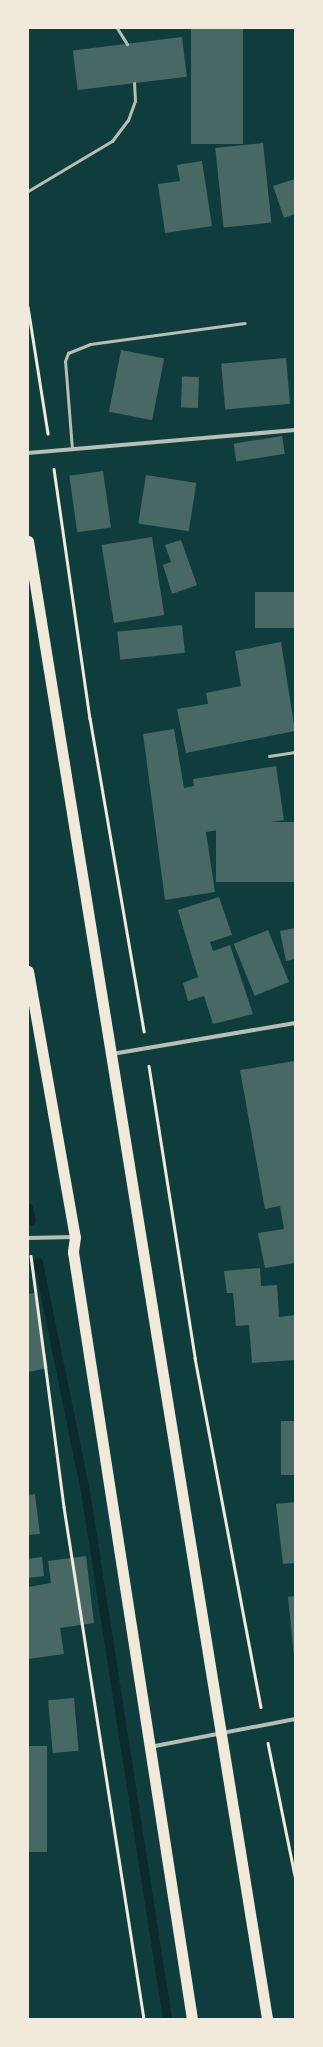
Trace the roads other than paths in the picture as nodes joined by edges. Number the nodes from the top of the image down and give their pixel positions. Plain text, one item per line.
1 (117, 28) edge
2 (127, 44) dead end
3 (134, 83) dead end
4 (28, 191) edge
5 (245, 323) dead end
6 (295, 430) edge
7 (72, 449) junction
8 (28, 453) edge
9 (28, 541) edge
10 (295, 752) edge
11 (269, 756) dead end
12 (28, 971) edge
13 (295, 1023) edge
14 (111, 1054) junction
15 (75, 1237) junction
16 (29, 1238) edge
17 (295, 1719) edge
18 (221, 1736) junction
19 (150, 1747) junction
20 (192, 2019) edge
21 (267, 2019) edge

1 - 2 lane
3 - 4 lane
5 - 7 lane
6 - 7 street
7 - 8 street
9 - 14 highway
10 - 11 lane
12 - 15 highway
13 - 14 street
14 - 18 highway
15 - 16 street
15 - 19 highway
17 - 18 street
18 - 19 street
18 - 21 highway
19 - 20 highway

